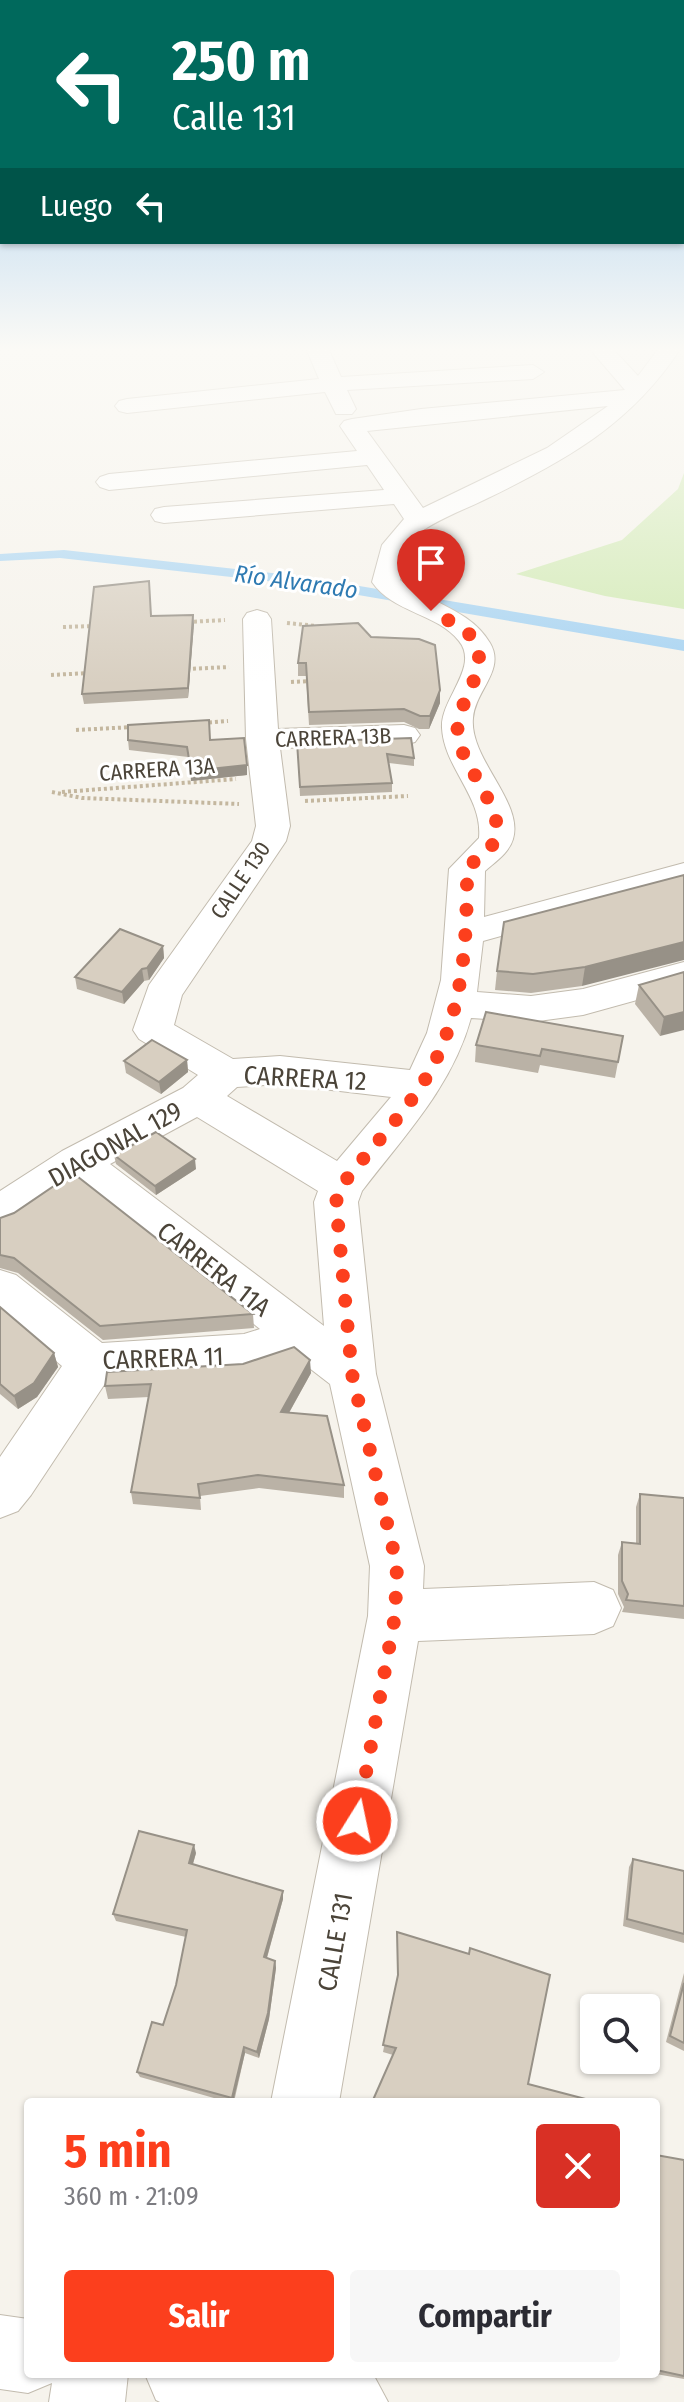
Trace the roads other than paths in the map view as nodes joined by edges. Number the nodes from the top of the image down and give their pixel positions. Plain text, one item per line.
1 (339, 460) edge
2 (374, 460) edge
3 (543, 460) edge
4 (109, 482) dead end
5 (400, 496) junction
6 (164, 515) dead end
7 (419, 521) junction
8 (257, 619) road end
9 (262, 729) junction
10 (404, 735) edge
11 (684, 874) edge
12 (466, 934) junction
13 (684, 974) edge
14 (457, 1004) junction
15 (153, 1030) joint
16 (213, 1086) junction
17 (421, 1086) junction
18 (77, 1162) junction
19 (342, 1185) junction
20 (0, 1213) edge
21 (0, 1288) edge
22 (300, 1336) junction
23 (93, 1363) junction
24 (352, 1374) junction
25 (0, 1495) edge
26 (594, 1608) dead end
27 (395, 1616) junction
28 (306, 2098) edge
29 (0, 2352) edge
30 (24, 2355) edge
31 (90, 2378) edge
32 (259, 2378) edge
33 (87, 2402) edge
34 (350, 2402) edge

1 - 4 street
2 - 5 street
3 - 7 street
5 - 6 street
5 - 7 street
7 - 12 street
8 - 9 street, CALLE 130
9 - 10 street, CARRERA 13B
9 - 15 street, CALLE 130
11 - 12 street
12 - 14 street
13 - 14 street
14 - 17 street
15 - 16 street, CARRERA 12
16 - 17 street, CARRERA 12
16 - 18 street, DIAGONAL 129
16 - 19 street
17 - 19 street
18 - 20 street, DIAGONAL 129
18 - 22 street, CARRERA 11A
19 - 24 street, CALLE 131
21 - 23 street, CARRERA 11
22 - 23 street, CARRERA 11
22 - 24 street, CARRERA 11A
23 - 25 street
24 - 27 street, CALLE 131
26 - 27 street
27 - 28 street, CALLE 131
29 - 30 street
31 - 33 street
32 - 34 street

